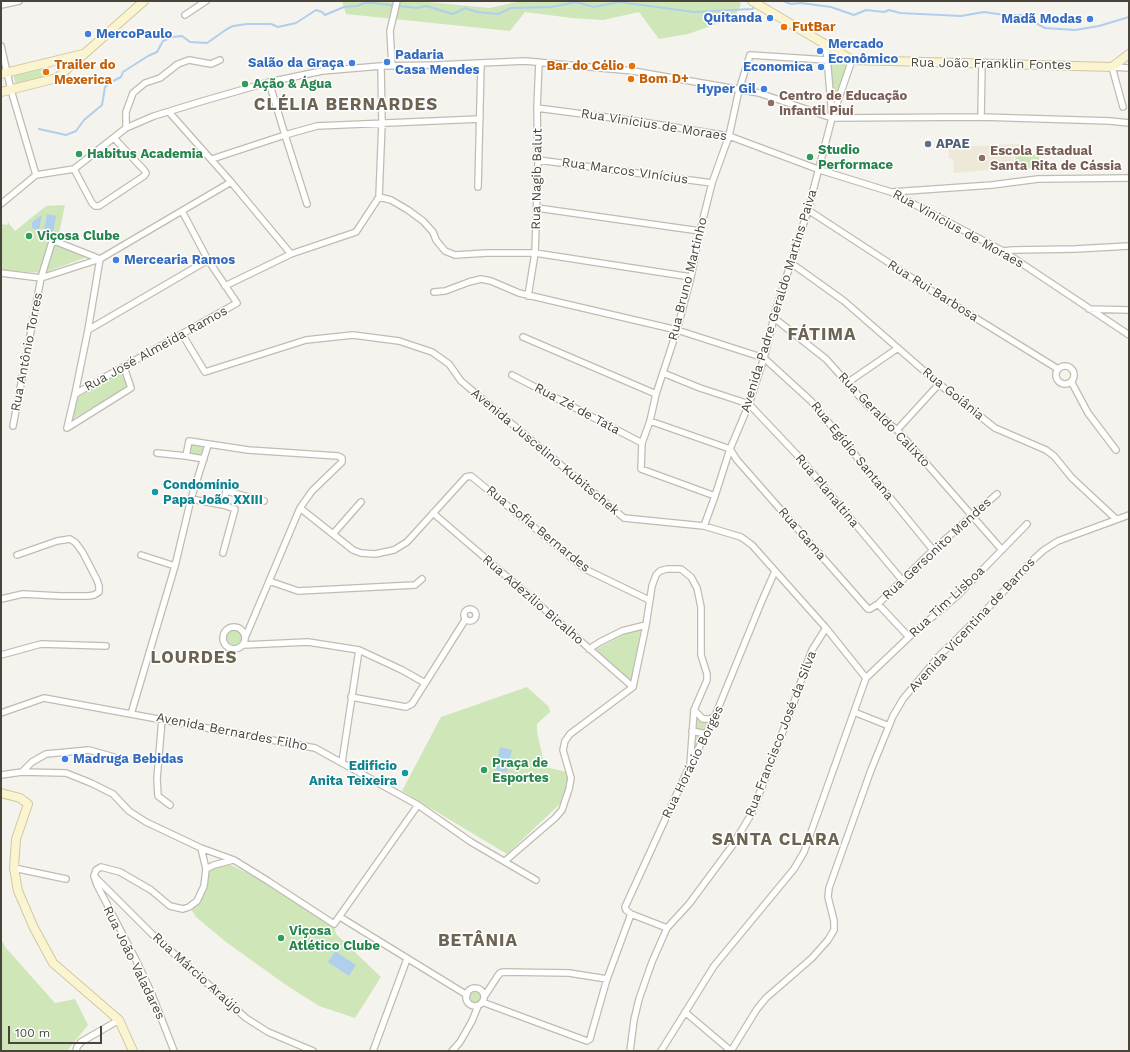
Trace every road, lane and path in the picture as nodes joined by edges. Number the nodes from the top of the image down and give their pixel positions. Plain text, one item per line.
1 (19, 1) edge
2 (144, 1) edge
3 (206, 1) edge
4 (397, 1) edge
5 (753, 1) edge
6 (1, 5) edge
7 (185, 15) dead end
8 (826, 45) junction
9 (1, 46) edge
10 (84, 54) junction
11 (1129, 54) edge
12 (220, 60) dead end
13 (828, 60) junction
14 (852, 60) junction
15 (52, 62) junction
16 (539, 62) junction
17 (481, 63) junction
18 (982, 64) junction
19 (381, 66) junction
20 (392, 66) junction
21 (1112, 67) junction
22 (1129, 68) edge
23 (4, 73) edge
24 (58, 78) junction
25 (269, 82) junction
26 (11, 90) junction
27 (739, 90) junction
28 (1, 92) edge
29 (1123, 107) dead end
30 (537, 108) junction
31 (169, 112) junction
32 (981, 116) junction
33 (832, 118) junction
34 (480, 119) junction
35 (382, 123) junction
36 (1129, 123) edge
37 (126, 128) junction
38 (285, 135) junction
39 (729, 136) junction
40 (114, 138) junction
41 (212, 159) junction
42 (538, 160) junction
43 (74, 169) junction
44 (820, 170) junction
45 (36, 175) junction
46 (1129, 178) edge
47 (231, 182) junction
48 (712, 183) junction
49 (478, 187) dead end
50 (891, 192) junction
51 (379, 197) junction
52 (1, 204) edge
53 (307, 204) dead end
54 (537, 208) junction
55 (808, 210) junction
56 (182, 211) junction
57 (700, 230) junction
58 (1129, 246) edge
59 (1003, 251) junction
60 (535, 253) junction
61 (291, 254) junction
62 (100, 259) junction
63 (208, 260) junction
64 (791, 263) junction
65 (1, 273) edge
66 (691, 277) junction
67 (41, 278) junction
68 (226, 286) junction
69 (434, 292) dead end
70 (528, 296) junction
71 (1089, 308) junction
72 (1129, 310) edge
73 (774, 318) junction
74 (88, 330) junction
75 (677, 330) junction
76 (182, 334) junction
77 (1129, 335) edge
78 (522, 337) dead end
79 (898, 348) junction
80 (764, 358) junction
81 (124, 367) junction
82 (1058, 369) junction
83 (663, 373) junction
84 (512, 375) dead end
85 (847, 383) junction
86 (1072, 383) junction
87 (939, 384) junction
88 (75, 394) junction
89 (656, 394) junction
90 (749, 404) junction
91 (650, 421) junction
92 (14, 426) dead end
93 (897, 430) junction
94 (642, 443) junction
95 (208, 445) junction
96 (730, 449) junction
97 (1116, 450) dead end
98 (157, 453) dead end
99 (186, 456) junction
100 (204, 459) junction
101 (997, 494) dead end
102 (715, 496) junction
103 (191, 499) junction
104 (264, 501) dead end
105 (361, 502) dead end
106 (223, 505) junction
107 (300, 508) junction
108 (433, 513) junction
109 (1129, 515) edge
110 (972, 517) junction
111 (1116, 519) junction
112 (1027, 524) dead end
113 (704, 526) junction
114 (334, 534) junction
115 (933, 550) junction
116 (1002, 550) junction
117 (223, 553) dead end
118 (17, 555) dead end
119 (141, 555) dead end
120 (176, 566) junction
121 (775, 571) junction
122 (422, 579) dead end
123 (902, 580) junction
124 (269, 581) junction
125 (1, 599) edge
126 (650, 600) junction
127 (878, 604) junction
128 (465, 620) dead end
129 (646, 625) junction
130 (826, 628) junction
131 (909, 637) junction
132 (245, 638) junction
133 (243, 645) junction
134 (106, 646) dead end
135 (589, 649) junction
136 (359, 650) junction
137 (1, 655) edge
138 (866, 678) junction
139 (425, 683) junction
140 (633, 687) junction
141 (351, 698) junction
142 (694, 710) junction
143 (854, 712) junction
144 (1, 713) edge
145 (131, 714) junction
146 (715, 716) junction
147 (162, 719) junction
148 (889, 726) junction
149 (692, 731) junction
150 (706, 734) junction
151 (114, 757) dead end
152 (342, 762) junction
153 (690, 765) junction
154 (22, 772) junction
155 (1, 775) edge
156 (1, 793) edge
157 (418, 805) junction
158 (170, 806) dead end
159 (201, 848) junction
160 (234, 860) junction
161 (505, 861) junction
162 (14, 868) junction
163 (206, 869) junction
164 (94, 876) junction
165 (66, 878) dead end
166 (536, 880) dead end
167 (631, 914) junction
168 (340, 917) junction
169 (667, 928) junction
170 (407, 959) junction
171 (607, 979) junction
172 (467, 995) junction
173 (481, 1002) junction
174 (685, 1012) junction
175 (119, 1020) junction
176 (76, 1049) edge
177 (133, 1051) edge
178 (175, 1051) edge
179 (313, 1051) edge
180 (373, 1051) edge
181 (452, 1051) edge
182 (630, 1051) edge
183 (661, 1051) edge
184 (731, 1051) edge

1 - 6 street
2 - 10 street
3 - 7 street
4 - 20 street
5 - 8 street
8 - 13 street
8 - 14 street
9 - 23 street
10 - 15 street
10 - 24 street
11 - 21 street
12 - 37 street
13 - 27 street, Rua Bruno Martinho
13 - 33 street
14 - 18 street, Rua João Franklin Fontes
14 - 33 street
15 - 23 street
15 - 24 street
16 - 17 street
16 - 27 street
16 - 30 street, Rua Nagib Balut
17 - 20 street
17 - 34 street
18 - 21 street, Rua João Franklin Fontes
18 - 32 street
19 - 20 street
19 - 25 street
19 - 35 street
21 - 22 street, Rua João Franklin Fontes
21 - 29 street
23 - 26 street
24 - 26 street
25 - 31 street
25 - 38 street
26 - 28 street
26 - 45 street
27 - 33 street
27 - 39 street, Rua Bruno Martinho
30 - 39 street, Rua Vinícius de Moraes
30 - 42 street, Rua Nagib Balut
31 - 37 street
31 - 41 street
32 - 33 street
32 - 36 street
33 - 44 street, Avenida Padre Geraldo Martins Paiva
34 - 35 street
34 - 49 street
35 - 38 street
35 - 51 street
37 - 40 street
38 - 41 street
38 - 53 street
39 - 44 street, Rua Vinícius de Moraes
39 - 48 street, Rua Bruno Martinho
40 - 43 street
40 - 43 street
41 - 47 street
42 - 48 street, Rua Marcos VInícius
42 - 54 street, Rua Nagib Balut
43 - 45 street
44 - 50 street, Rua Vinícius de Moraes
44 - 55 street, Avenida Padre Geraldo Martins Paiva
45 - 52 street
46 - 50 street
47 - 56 street
47 - 61 street
48 - 57 street, Rua Bruno Martinho
50 - 59 street, Rua Vinícius de Moraes
51 - 60 street
51 - 61 street
54 - 57 street
54 - 60 street, Rua Nagib Balut
55 - 64 street, Avenida Padre Geraldo Martins Paiva
55 - 82 street, Rua Rui Barbosa
56 - 62 street
56 - 63 street
57 - 66 street, Rua Bruno Martinho
58 - 59 street
59 - 71 street, Rua Vinícius de Moraes
60 - 66 street
60 - 70 street, Rua Nagib Balut
61 - 68 street
62 - 67 street
62 - 67 street, Rua Antônio Torres
62 - 74 street
63 - 68 street
63 - 74 street
64 - 73 street, Avenida Padre Geraldo Martins Paiva
64 - 79 street, Rua Goiânia
65 - 67 street
66 - 75 street, Rua Bruno Martinho
67 - 92 street, Rua Antônio Torres
68 - 76 street, Rua José Almeida Ramos
69 - 70 street
70 - 75 street
71 - 72 street
71 - 77 street, Rua Vinícius de Moraes
73 - 80 street, Avenida Padre Geraldo Martins Paiva
73 - 85 street, Rua Geraldo Calixto
74 - 88 street
75 - 80 street
75 - 83 street, Rua Bruno Martinho
76 - 81 street, Rua José Almeida Ramos
76 - 113 street, Avenida Juscelino Kubitschek
78 - 89 street
79 - 85 street
79 - 87 street, Rua Goiânia
80 - 90 street, Avenida Padre Geraldo Martins Paiva
80 - 115 street, Rua Egídio Santana
81 - 88 street, Rua José Almeida Ramos
81 - 88 street
82 - 86 street
82 - 86 street, Rua Rui Barbosa
83 - 89 street, Rua Bruno Martinho
83 - 90 street
84 - 94 street, Rua Zé de Tata
85 - 93 street, Rua Geraldo Calixto
86 - 97 street
87 - 93 street
87 - 111 street, Rua Goiânia
89 - 91 street, Rua Bruno Martinho
90 - 96 street, Avenida Padre Geraldo Martins Paiva
90 - 123 street, Rua Planaltina
91 - 94 street, Rua Bruno Martinho
91 - 96 street
93 - 110 street, Rua Geraldo Calixto
94 - 102 street, Rua Bruno Martinho
95 - 99 street
95 - 100 street
95 - 107 street
96 - 102 street, Avenida Padre Geraldo Martins Paiva
96 - 127 street, Rua Gama
98 - 99 street
99 - 100 street
100 - 103 street
101 - 110 street, Rua Gersonito Mendes
102 - 113 street, Avenida Padre Geraldo Martins Paiva
103 - 106 street
103 - 120 street
104 - 106 street
105 - 114 street
106 - 117 street
107 - 114 street
107 - 124 street
108 - 114 street
108 - 126 street, Rua Sofia Bernardes
108 - 135 street, Rua Adezílio Bicalho
109 - 111 street, Avenida Vicentina de Barros
110 - 115 street, Rua Gersonito Mendes
110 - 116 street, Rua Geraldo Calixto
111 - 148 street, Avenida Vicentina de Barros
112 - 116 street, Rua Tim Lisboa
113 - 121 street, Avenida Juscelino Kubitschek
115 - 123 street, Rua Gersonito Mendes
116 - 131 street, Rua Tim Lisboa
118 - 125 street
119 - 120 street
120 - 145 street
121 - 130 street, Avenida Juscelino Kubitschek
121 - 146 street, Rua Horácio Borges
122 - 124 street
123 - 127 street, Rua Gersonito Mendes
124 - 132 street
126 - 129 street
126 - 142 street
127 - 131 street
128 - 139 street
129 - 135 street
129 - 140 street
130 - 138 street, Avenida Juscelino Kubitschek
130 - 169 street, Rua Francisco José da Silva
131 - 138 street, Rua Tim Lisboa
132 - 133 street
132 - 133 street
133 - 136 street
134 - 137 street
135 - 140 street, Rua Adezílio Bicalho
136 - 139 street
136 - 141 street
138 - 143 street
139 - 141 street
140 - 161 street
141 - 152 street
142 - 146 street
142 - 149 street
143 - 148 street
143 - 174 street
144 - 145 street, Avenida Bernardes Filho
145 - 147 street, Avenida Bernardes Filho
146 - 150 street, Rua Horácio Borges
147 - 152 street, Avenida Bernardes Filho
147 - 158 street
148 - 184 street, Avenida Vicentina de Barros
149 - 150 street
149 - 153 street
150 - 153 street, Rua Horácio Borges
151 - 154 street
152 - 157 street, Avenida Bernardes Filho
153 - 167 street, Rua Horácio Borges
154 - 155 street
154 - 159 street
156 - 162 street
157 - 161 street, Avenida Bernardes Filho
157 - 168 street
159 - 160 street
159 - 163 street
160 - 163 street
160 - 168 street
161 - 166 street, Avenida Bernardes Filho
162 - 165 street
162 - 175 street
163 - 164 street
164 - 178 street, Rua João Valadares
164 - 179 street, Rua Márcio Araújo
167 - 169 street
167 - 171 street
168 - 170 street
169 - 182 street, Rua Francisco José da Silva
170 - 172 street
170 - 180 street
171 - 173 street
171 - 173 street
172 - 173 street
172 - 173 street
173 - 181 street
174 - 183 street
174 - 184 street
175 - 176 street
175 - 177 street

